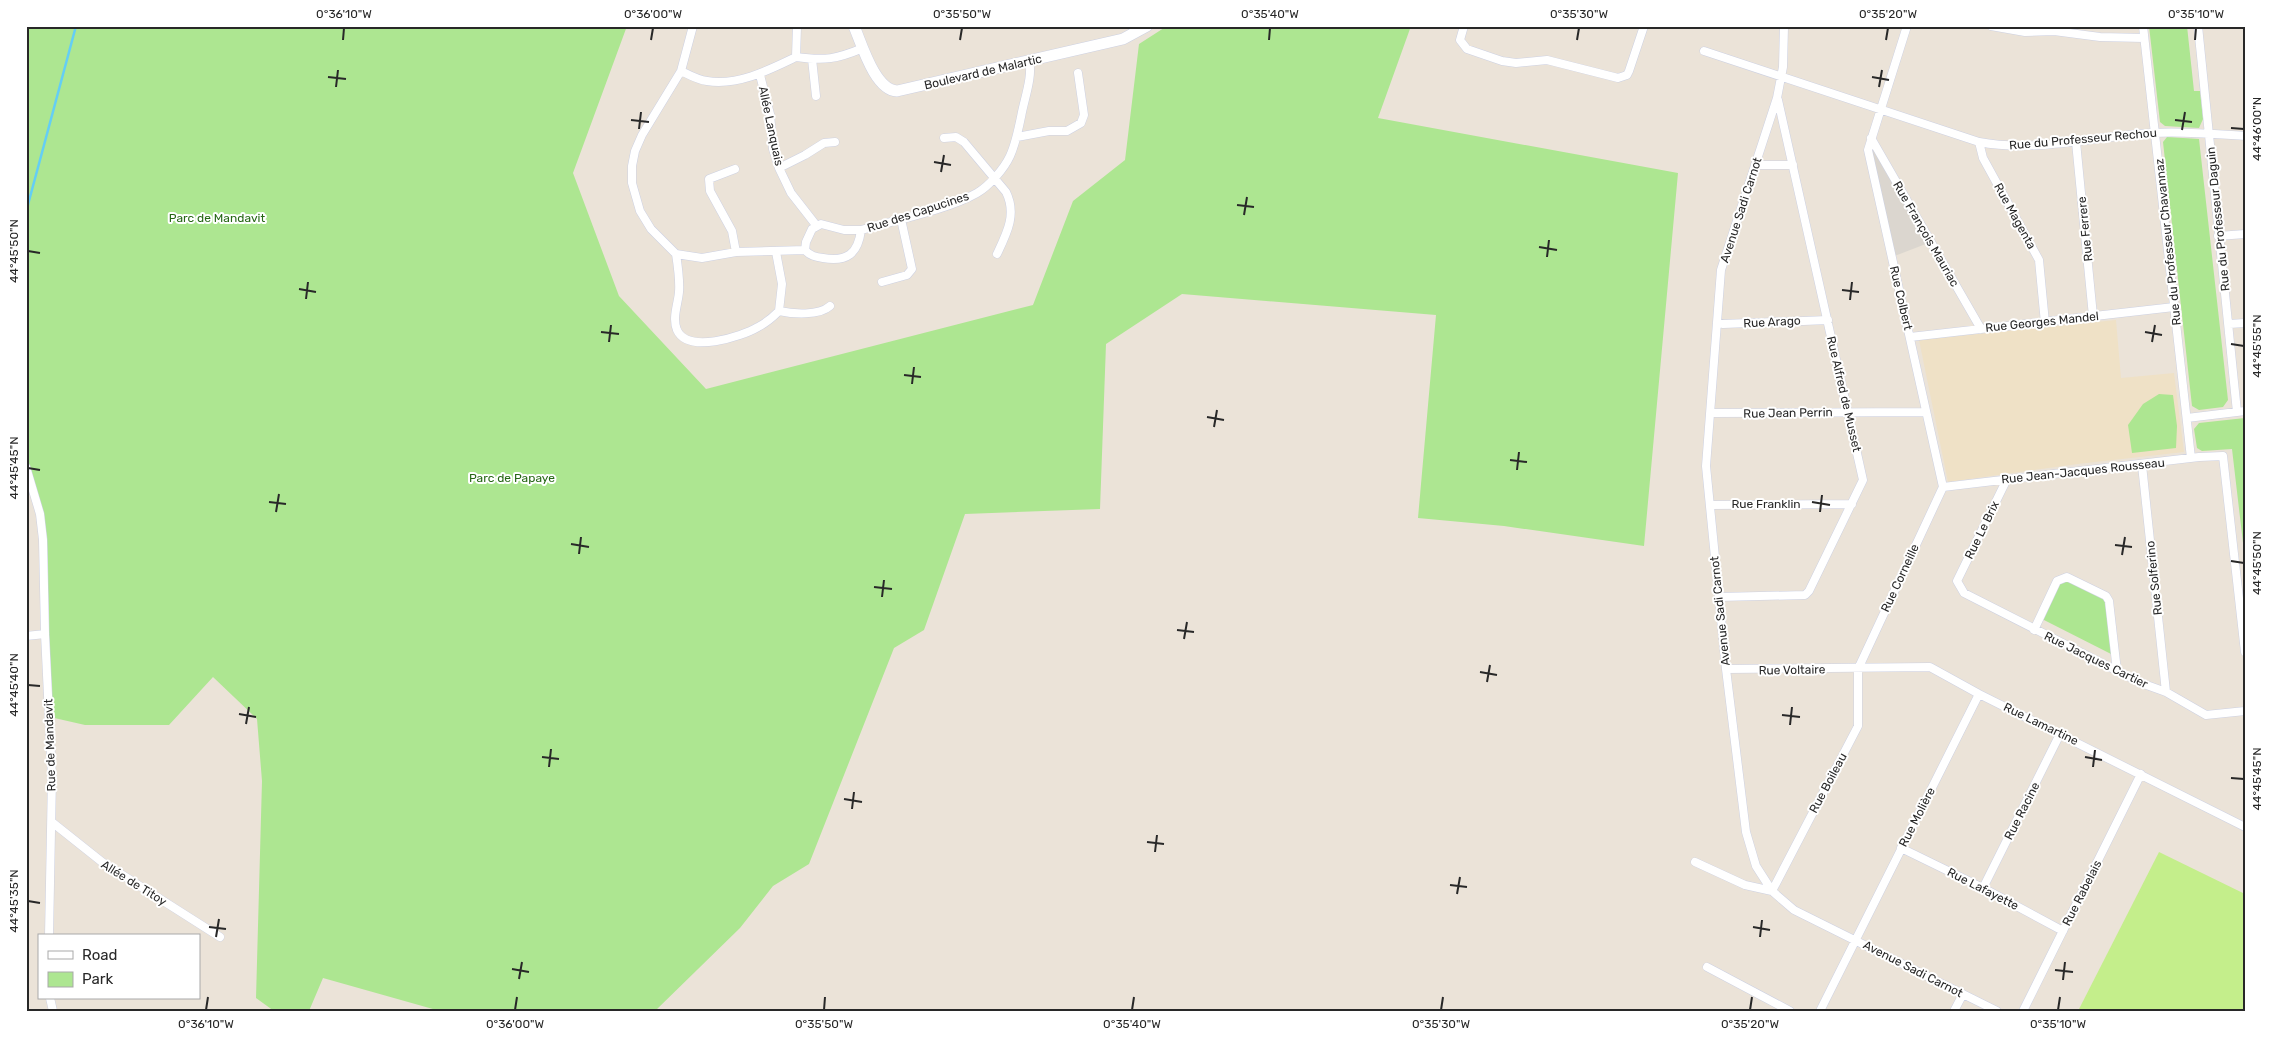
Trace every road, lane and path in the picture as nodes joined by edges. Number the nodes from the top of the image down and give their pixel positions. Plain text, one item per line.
1 (693, 26) edge
2 (797, 26) edge
3 (854, 26) edge
4 (1147, 26) edge
5 (1464, 26) edge
6 (1644, 26) edge
7 (1784, 26) edge
8 (1907, 26) edge
9 (1991, 26) edge
10 (2143, 26) edge
11 (2198, 26) edge
12 (2054, 29) edge
13 (2144, 38) junction
14 (863, 48) junction
15 (1704, 51) dead end
16 (796, 57) junction
17 (812, 59) junction
18 (1029, 60) junction
19 (682, 71) junction
20 (1078, 74) dead end
21 (760, 75) junction
22 (1782, 78) junction
23 (816, 96) dead end
24 (1777, 98) junction
25 (1880, 109) junction
26 (2156, 132) junction
27 (2210, 134) junction
28 (2245, 136) edge
29 (1017, 137) junction
30 (944, 138) dead end
31 (1871, 138) junction
32 (835, 142) dead end
33 (1979, 142) junction
34 (2076, 142) junction
35 (1755, 165) junction
36 (1792, 165) junction
37 (779, 168) junction
38 (735, 169) dead end
39 (994, 177) junction
40 (901, 218) junction
41 (816, 226) junction
42 (861, 230) junction
43 (2245, 234) edge
44 (2218, 236) junction
45 (805, 250) junction
46 (736, 252) junction
47 (776, 252) junction
48 (676, 254) junction
49 (997, 254) dead end
50 (882, 282) dead end
51 (830, 306) dead end
52 (2174, 307) junction
53 (779, 311) junction
54 (2093, 316) junction
55 (1828, 320) junction
56 (1717, 322) junction
57 (2045, 322) junction
58 (2245, 323) edge
59 (2229, 324) junction
60 (1981, 329) junction
61 (1910, 337) junction
62 (1849, 412) junction
63 (1926, 412) junction
64 (2241, 412) edge
65 (1710, 413) junction
66 (2187, 418) junction
67 (2192, 458) junction
68 (2142, 465) junction
69 (26, 468) edge
70 (2007, 479) junction
71 (1943, 487) junction
72 (1852, 504) junction
73 (1710, 505) junction
74 (1957, 581) joint
75 (1719, 598) junction
76 (2034, 630) junction
77 (45, 634) junction
78 (26, 636) edge
79 (2245, 652) edge
80 (1726, 669) junction
81 (1858, 669) junction
82 (2117, 671) junction
83 (2166, 692) junction
84 (1979, 694) junction
85 (2245, 711) edge
86 (2060, 734) junction
87 (2141, 774) junction
88 (52, 823) junction
89 (2245, 827) edge
90 (1901, 848) junction
91 (1695, 862) dead end
92 (1983, 888) junction
93 (1772, 891) junction
94 (2063, 931) junction
95 (49, 934) edge
96 (220, 936) dead end
97 (1854, 940) junction
98 (1707, 967) dead end
99 (1963, 994) junction
100 (1790, 1011) edge
101 (1820, 1011) edge
102 (1954, 1011) edge
103 (1997, 1011) edge
104 (2023, 1011) edge

1 - 19 street
2 - 16 street
3 - 14 street, Boulevard de Malartic
4 - 18 street, Boulevard de Malartic
5 - 6 street
7 - 22 street, Avenue Sadi Carnot
8 - 25 street, Rue Colbert
9 - 12 street
10 - 13 street, Rue du Professeur Chavannaz
11 - 27 street, Rue du Professeur Daguin
12 - 13 street
13 - 26 street, Rue du Professeur Chavannaz
14 - 17 street
14 - 18 street, Boulevard de Malartic
15 - 22 street, Rue du Professeur Rechou
16 - 17 street
16 - 21 street
17 - 23 street
18 - 29 street, Rue des Capucines
19 - 21 street
19 - 48 street
20 - 29 street
21 - 37 street, Allée Lanquais
22 - 24 street, Avenue Sadi Carnot
22 - 25 street, Rue du Professeur Rechou
24 - 35 street, Avenue Sadi Carnot
24 - 36 street, Rue Alfred de Musset
25 - 31 street, Rue Colbert
25 - 33 street, Rue du Professeur Rechou
26 - 27 street, Rue du Professeur Rechou
26 - 34 street, Rue du Professeur Rechou
26 - 52 street, Rue du Professeur Chavannaz
27 - 28 street, Rue du Professeur Rechou
27 - 44 street, Rue du Professeur Daguin
29 - 39 street, Rue des Capucines
30 - 39 street
31 - 60 street, Rue François Mauriac
31 - 61 street, Rue Colbert
32 - 37 street
33 - 34 street, Rue du Professeur Rechou
33 - 57 street, Rue Magenta
34 - 54 street, Rue Ferrere
35 - 36 street
35 - 56 street, Avenue Sadi Carnot
36 - 55 street, Rue Alfred de Musset
37 - 41 street, Allée Lanquais
38 - 46 street
39 - 40 street, Rue des Capucines
39 - 49 street
40 - 42 street, Rue des Capucines
40 - 50 street
41 - 42 street
41 - 45 street
42 - 45 street
43 - 44 street
44 - 59 street, Rue du Professeur Daguin
45 - 47 street
46 - 47 street
46 - 48 street
47 - 53 street
48 - 53 street
51 - 53 street
52 - 54 street, Rue Georges Mandel
52 - 66 street, Rue du Professeur Chavannaz
54 - 57 street, Rue Georges Mandel
55 - 56 street, Rue Arago
55 - 62 street, Rue Alfred de Musset
56 - 65 street, Avenue Sadi Carnot
57 - 60 street, Rue Georges Mandel
58 - 59 street
59 - 64 street, Rue du Professeur Daguin
60 - 61 street, Rue Georges Mandel
61 - 63 street, Rue Colbert
62 - 63 street, Rue Jean Perrin
62 - 65 street, Rue Jean Perrin
62 - 72 street, Rue Alfred de Musset
63 - 71 street, Rue Colbert
64 - 66 street
65 - 73 street, Avenue Sadi Carnot
66 - 67 street, Rue du Professeur Chavannaz
67 - 68 street, Rue Jean-Jacques Rousseau
67 - 79 street, Rue Jean-Jacques Rousseau
68 - 70 street, Rue Jean-Jacques Rousseau
68 - 83 street, Rue Solferino
69 - 77 street, Rue de Mandavit
70 - 71 street, Rue Jean-Jacques Rousseau
70 - 74 street, Rue Le Brix
71 - 81 street, Rue Corneille
72 - 73 street, Rue Franklin
72 - 75 street, Rue Alfred de Musset
73 - 75 street, Avenue Sadi Carnot
74 - 76 street, Rue Jacques Cartier
75 - 80 street, Avenue Sadi Carnot
76 - 82 street, Rue Jacques Cartier
76 - 82 street
77 - 78 street
77 - 88 street, Rue de Mandavit
80 - 81 street, Rue Voltaire
80 - 93 street, Avenue Sadi Carnot
81 - 84 street, Rue Lamartine
81 - 93 street, Rue Boileau
82 - 83 street, Rue Jacques Cartier
83 - 85 street, Rue Jacques Cartier
84 - 86 street, Rue Lamartine
84 - 90 street, Rue Molière
86 - 87 street, Rue Lamartine
86 - 92 street, Rue Racine
87 - 89 street, Rue Lamartine
87 - 94 street, Rue Rabelais
88 - 95 street, Rue de Mandavit
88 - 96 street, Allée de Titoy
90 - 92 street, Rue Lafayette
90 - 97 street, Rue Molière
91 - 93 street
92 - 94 street, Rue Lafayette
93 - 97 street, Avenue Sadi Carnot
94 - 104 street, Rue Rabelais
97 - 99 street, Avenue Sadi Carnot
97 - 101 street, Rue Molière
98 - 100 street
99 - 102 street
99 - 103 street, Avenue Sadi Carnot

